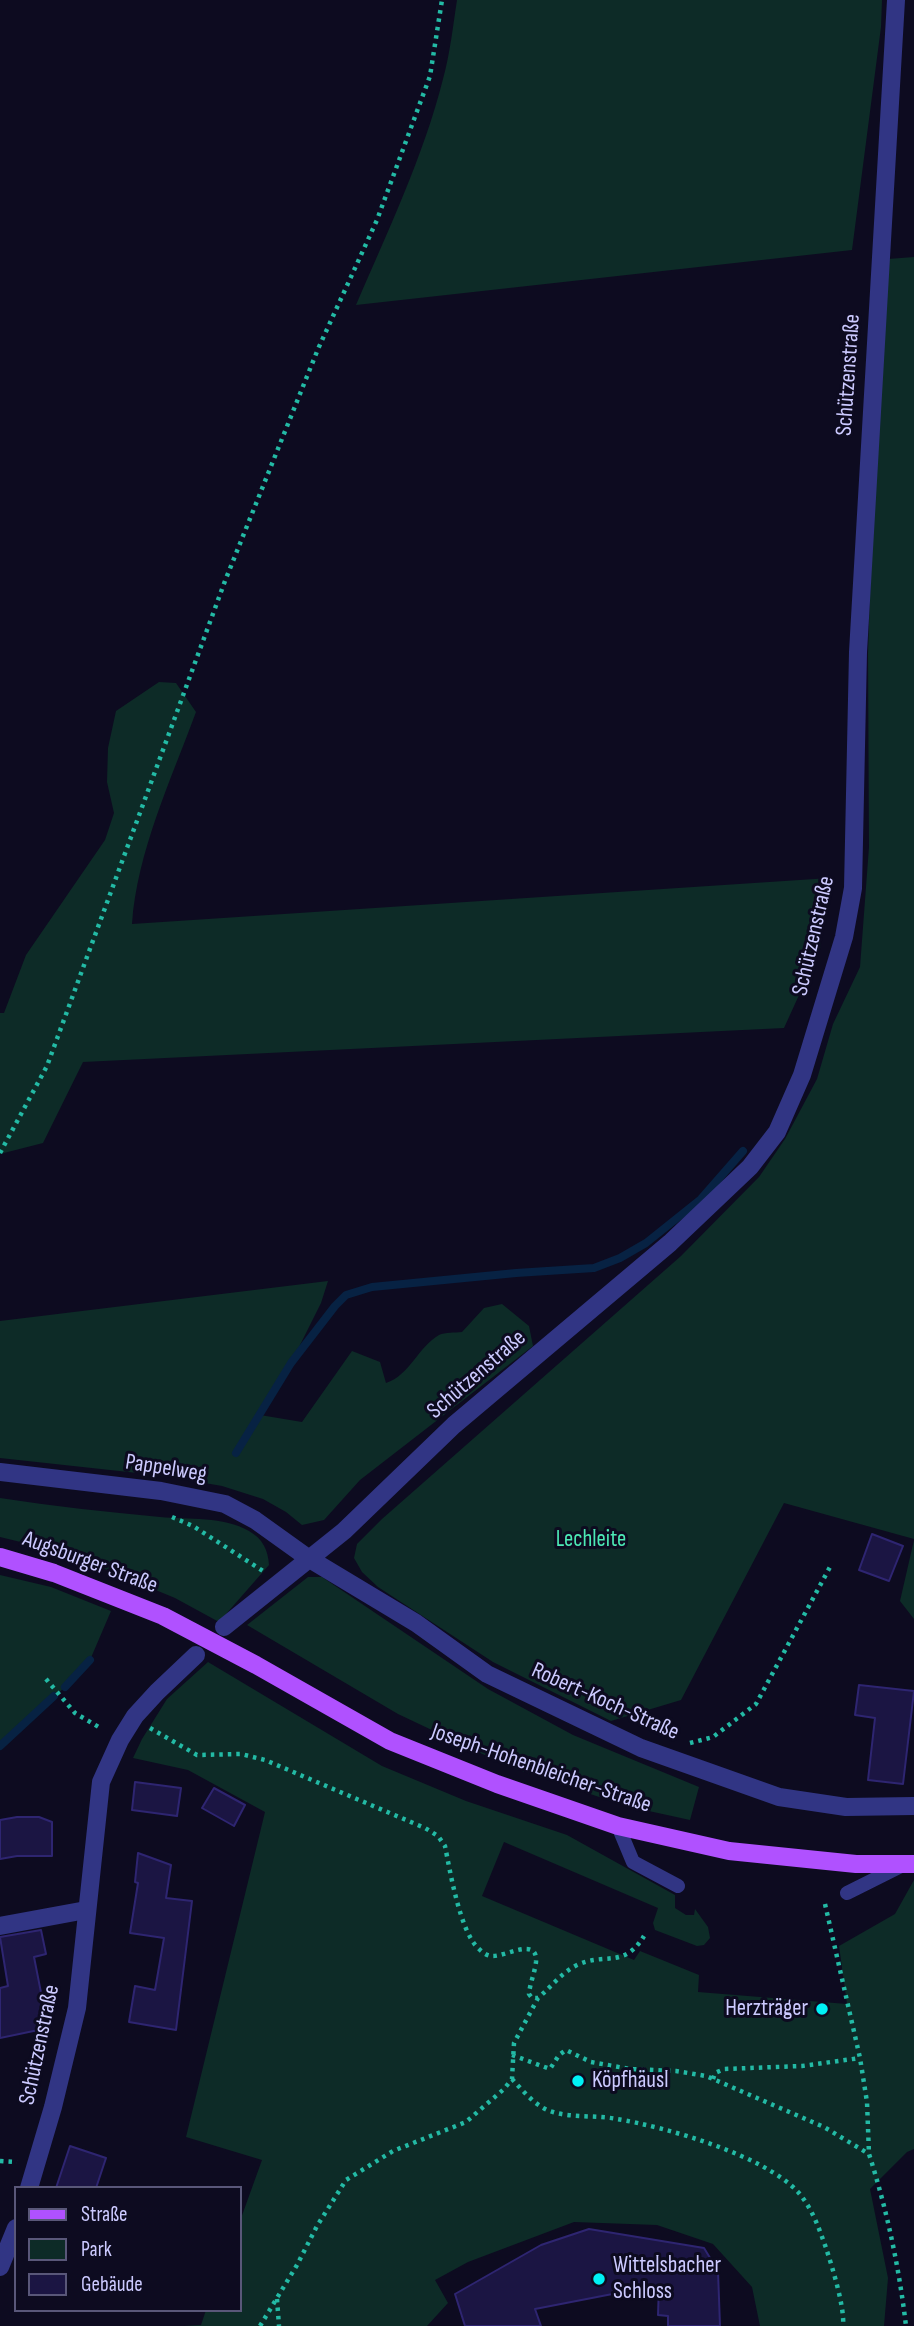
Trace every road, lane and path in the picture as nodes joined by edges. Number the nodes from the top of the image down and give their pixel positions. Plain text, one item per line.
1 (442, 0) edge
2 (896, 0) edge
3 (0, 1153) edge
4 (0, 1472) edge
5 (161, 1513) dead end
6 (0, 1557) edge
7 (308, 1558) junction
8 (830, 1567) dead end
9 (277, 1583) junction
10 (224, 1627) dead end
11 (196, 1655) dead end
12 (256, 1665) joint
13 (46, 1679) dead end
14 (134, 1719) junction
15 (120, 1740) junction
16 (688, 1744) dead end
17 (914, 1806) edge
18 (618, 1826) junction
19 (909, 1864) edge
20 (678, 1886) dead end
21 (847, 1893) dead end
22 (825, 1904) dead end
23 (86, 1910) junction
24 (0, 1926) edge
25 (644, 1936) dead end
26 (538, 1997) junction
27 (512, 2055) junction
28 (860, 2058) junction
29 (512, 2079) junction
30 (713, 2080) junction
31 (869, 2154) junction
32 (30, 2186) edge
33 (14, 2233) edge
34 (0, 2267) edge
35 (277, 2298) junction
36 (260, 2326) edge
37 (279, 2326) edge
38 (843, 2326) edge
39 (906, 2326) edge

1 - 3 path
2 - 7 street, Schützenstraße
4 - 7 street, Pappelweg
5 - 9 path
6 - 12 main road, Augsburger Straße
7 - 9 street, Schützenstraße
7 - 17 street, Robert-Koch-Straße
8 - 16 path
9 - 10 street, Schützenstraße
11 - 14 street, Schützenstraße
12 - 18 main road, Joseph-Hohenbleicher-Straße
13 - 15 path
14 - 15 street, Schützenstraße
14 - 26 path
15 - 23 street, Schützenstraße
18 - 19 main road, Joseph-Hohenbleicher-Straße
18 - 20 lane
19 - 21 lane
22 - 28 path
23 - 24 street
23 - 32 street, Schützenstraße
25 - 26 path
26 - 27 path
27 - 29 path
27 - 30 path
28 - 30 path
28 - 31 path
29 - 35 path
29 - 38 path
30 - 31 path
31 - 39 path
33 - 34 street
35 - 36 path
35 - 37 path

